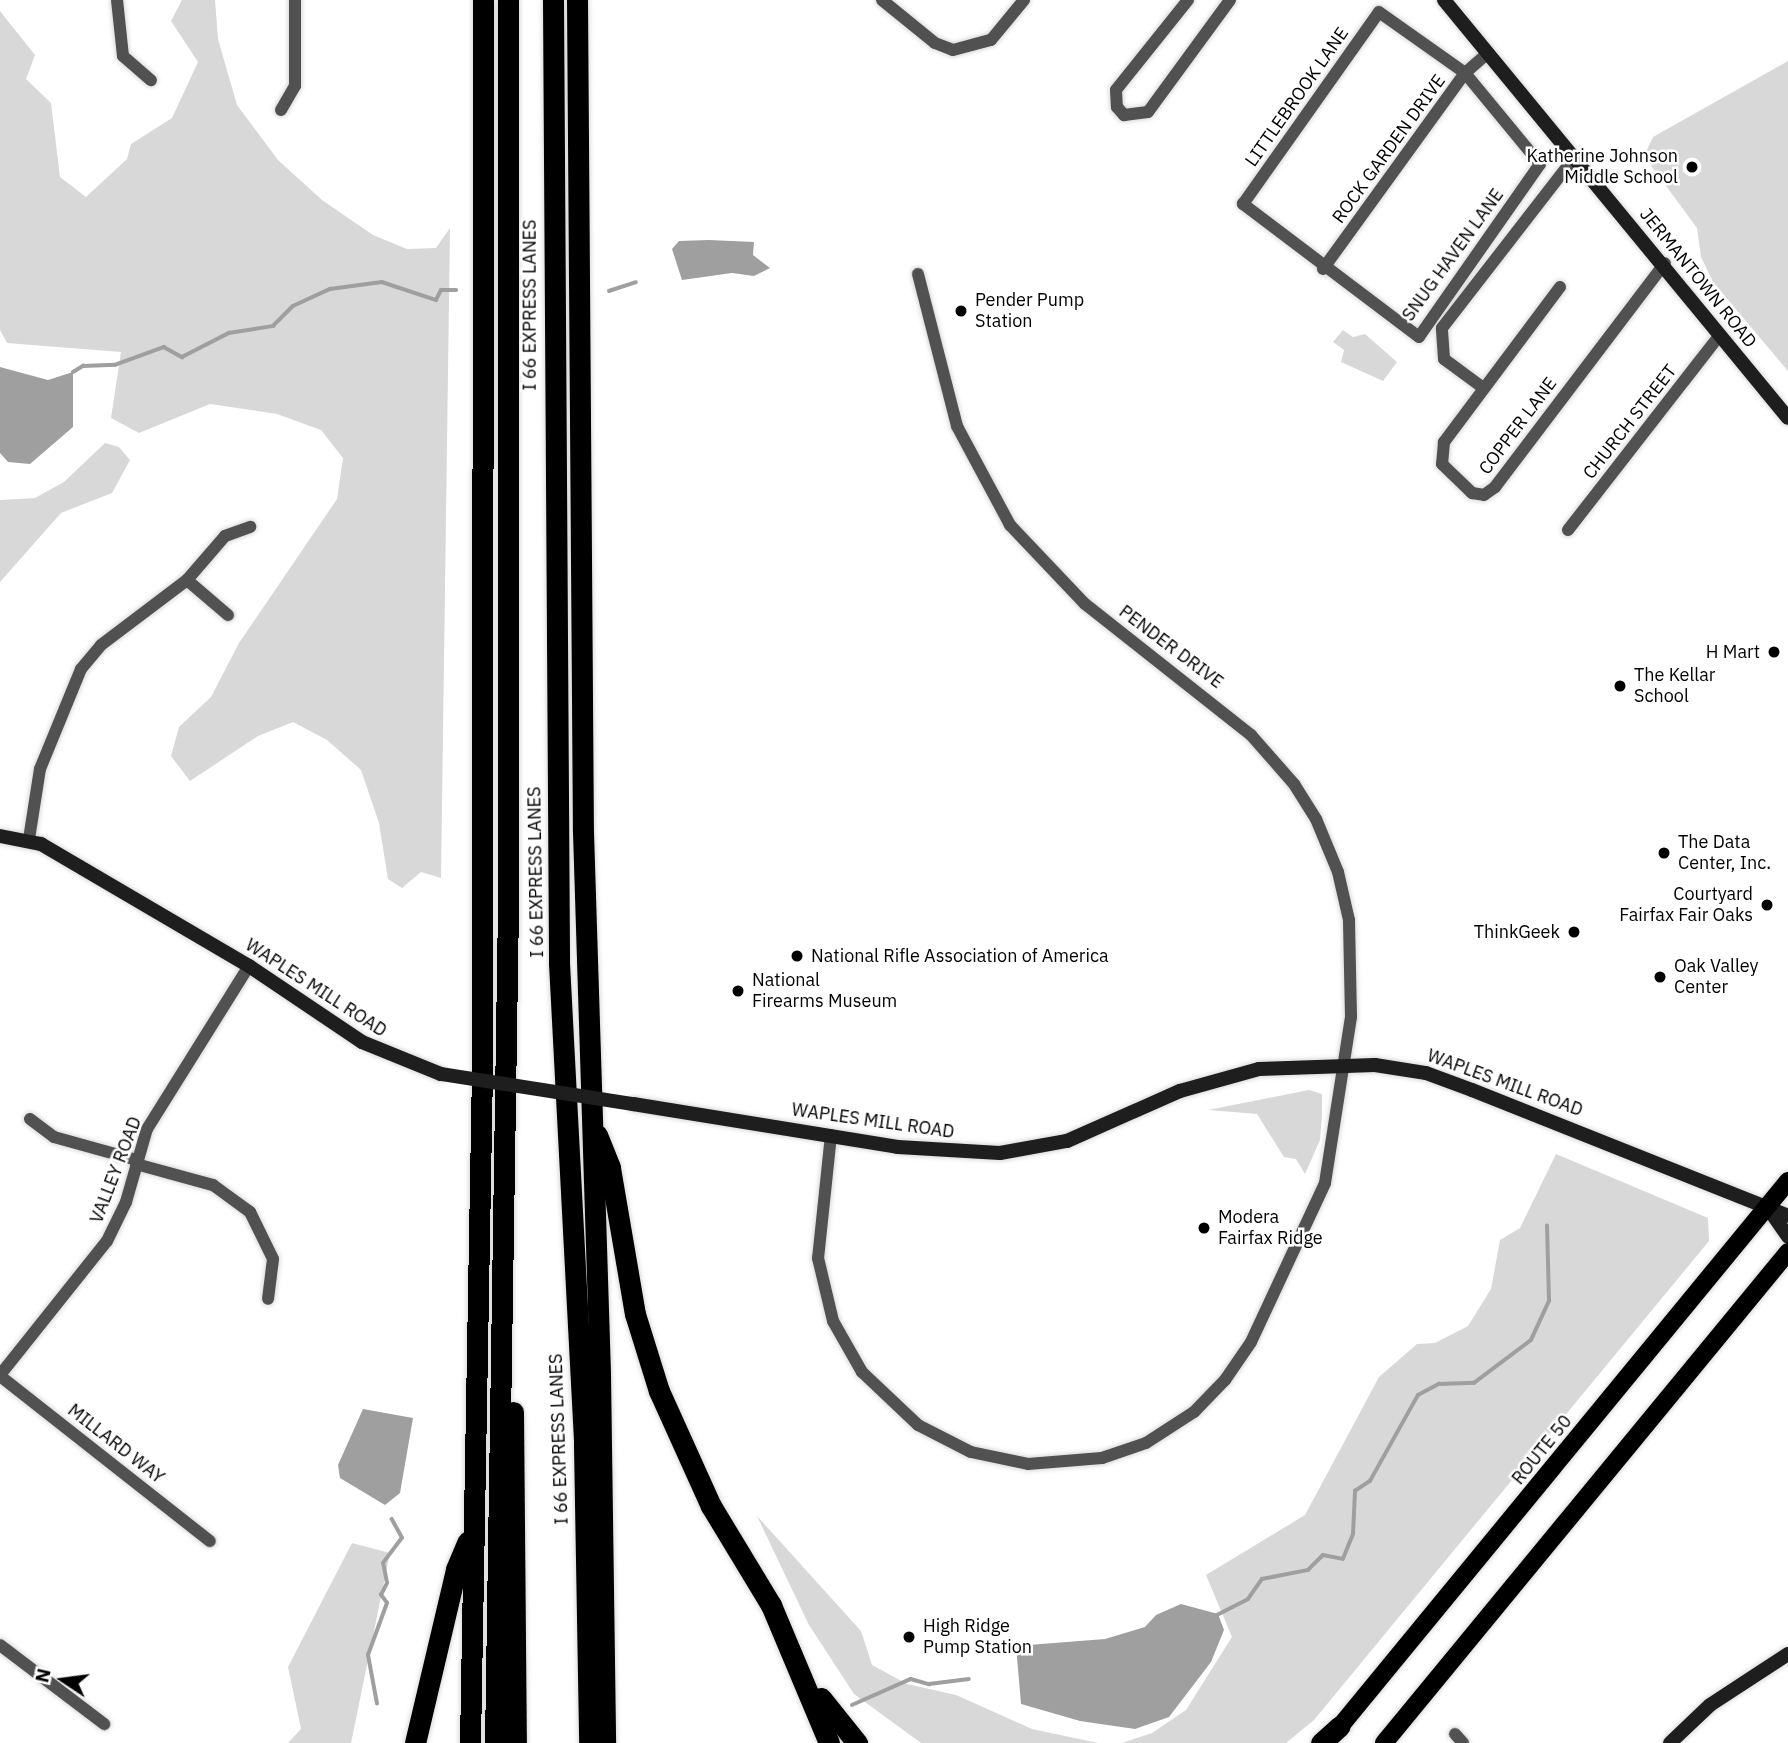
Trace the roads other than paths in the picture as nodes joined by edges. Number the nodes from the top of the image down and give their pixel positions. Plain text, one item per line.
1 (117, 0) edge
2 (295, 0) edge
3 (482, 0) edge
4 (508, 0) edge
5 (553, 0) edge
6 (577, 0) edge
7 (882, 0) edge
8 (1024, 0) edge
9 (1188, 0) edge
10 (1230, 0) edge
11 (1444, 0) edge
12 (1488, 53) junction
13 (1465, 73) junction
14 (151, 80) dead end
15 (281, 110) dead end
16 (1573, 159) junction
17 (1665, 263) junction
18 (1323, 269) junction
19 (918, 274) dead end
20 (1560, 287) dead end
21 (1720, 335) junction
22 (1482, 387) junction
23 (1788, 418) edge
24 (250, 527) dead end
25 (1567, 530) dead end
26 (187, 580) junction
27 (228, 615) dead end
28 (0, 836) edge
29 (29, 839) junction
30 (249, 966) junction
31 (1345, 1062) junction
32 (590, 1117) junction
33 (30, 1119) dead end
34 (831, 1135) junction
35 (137, 1162) junction
36 (1788, 1181) edge
37 (1767, 1206) junction
38 (1788, 1216) edge
39 (1788, 1237) edge
40 (501, 1243) junction
41 (1788, 1252) edge
42 (268, 1299) dead end
43 (0, 1375) edge
44 (473, 1529) junction
45 (210, 1541) dead end
46 (771, 1605) junction
47 (0, 1645) edge
48 (1788, 1654) edge
49 (104, 1724) dead end
50 (1340, 1726) joint
51 (415, 1743) edge
52 (470, 1743) edge
53 (495, 1743) edge
54 (516, 1743) edge
55 (589, 1743) edge
56 (605, 1743) edge
57 (829, 1743) edge
58 (857, 1743) edge
59 (1323, 1743) edge
60 (1384, 1743) edge
61 (1670, 1743) edge

1 - 14 street
2 - 15 street
3 - 44 highway
4 - 40 highway, I 66 EXPRESS LANES
5 - 55 highway, I 66 EXPRESS LANES
6 - 32 highway
7 - 8 street
9 - 10 street
11 - 12 main road, JERMANTOWN ROAD
12 - 13 street, ROCK GARDEN DRIVE
12 - 16 main road, JERMANTOWN ROAD
13 - 18 street, ROCK GARDEN DRIVE
13 - 18 street, LITTLEBROOK LANE
13 - 18 street, SNUG HAVEN LANE
16 - 17 main road, JERMANTOWN ROAD
16 - 22 street
17 - 21 main road, JERMANTOWN ROAD
17 - 22 street, COPPER LANE
19 - 31 street, PENDER DRIVE
20 - 22 street, COPPER LANE
21 - 23 main road, JERMANTOWN ROAD
21 - 25 street, CHURCH STREET
24 - 26 street
26 - 27 street
26 - 29 street
28 - 29 main road, WAPLES MILL ROAD
29 - 30 main road, WAPLES MILL ROAD
30 - 34 main road, WAPLES MILL ROAD, bridge
30 - 35 street, VALLEY ROAD
31 - 34 main road, WAPLES MILL ROAD
31 - 34 street, PENDER DRIVE
31 - 37 main road, WAPLES MILL ROAD
32 - 46 highway
32 - 56 highway
33 - 35 street
35 - 42 street
35 - 43 street, VALLEY ROAD
36 - 37 main road, ROUTE 50
37 - 38 main road, WAPLES MILL ROAD
37 - 39 main road
37 - 50 main road, ROUTE 50
40 - 53 highway, I 66 EXPRESS LANES
40 - 54 highway
41 - 60 main road
43 - 45 street, MILLARD WAY
44 - 51 highway
44 - 52 highway
46 - 57 highway
46 - 58 highway
47 - 49 street
48 - 61 main road
50 - 59 highway

